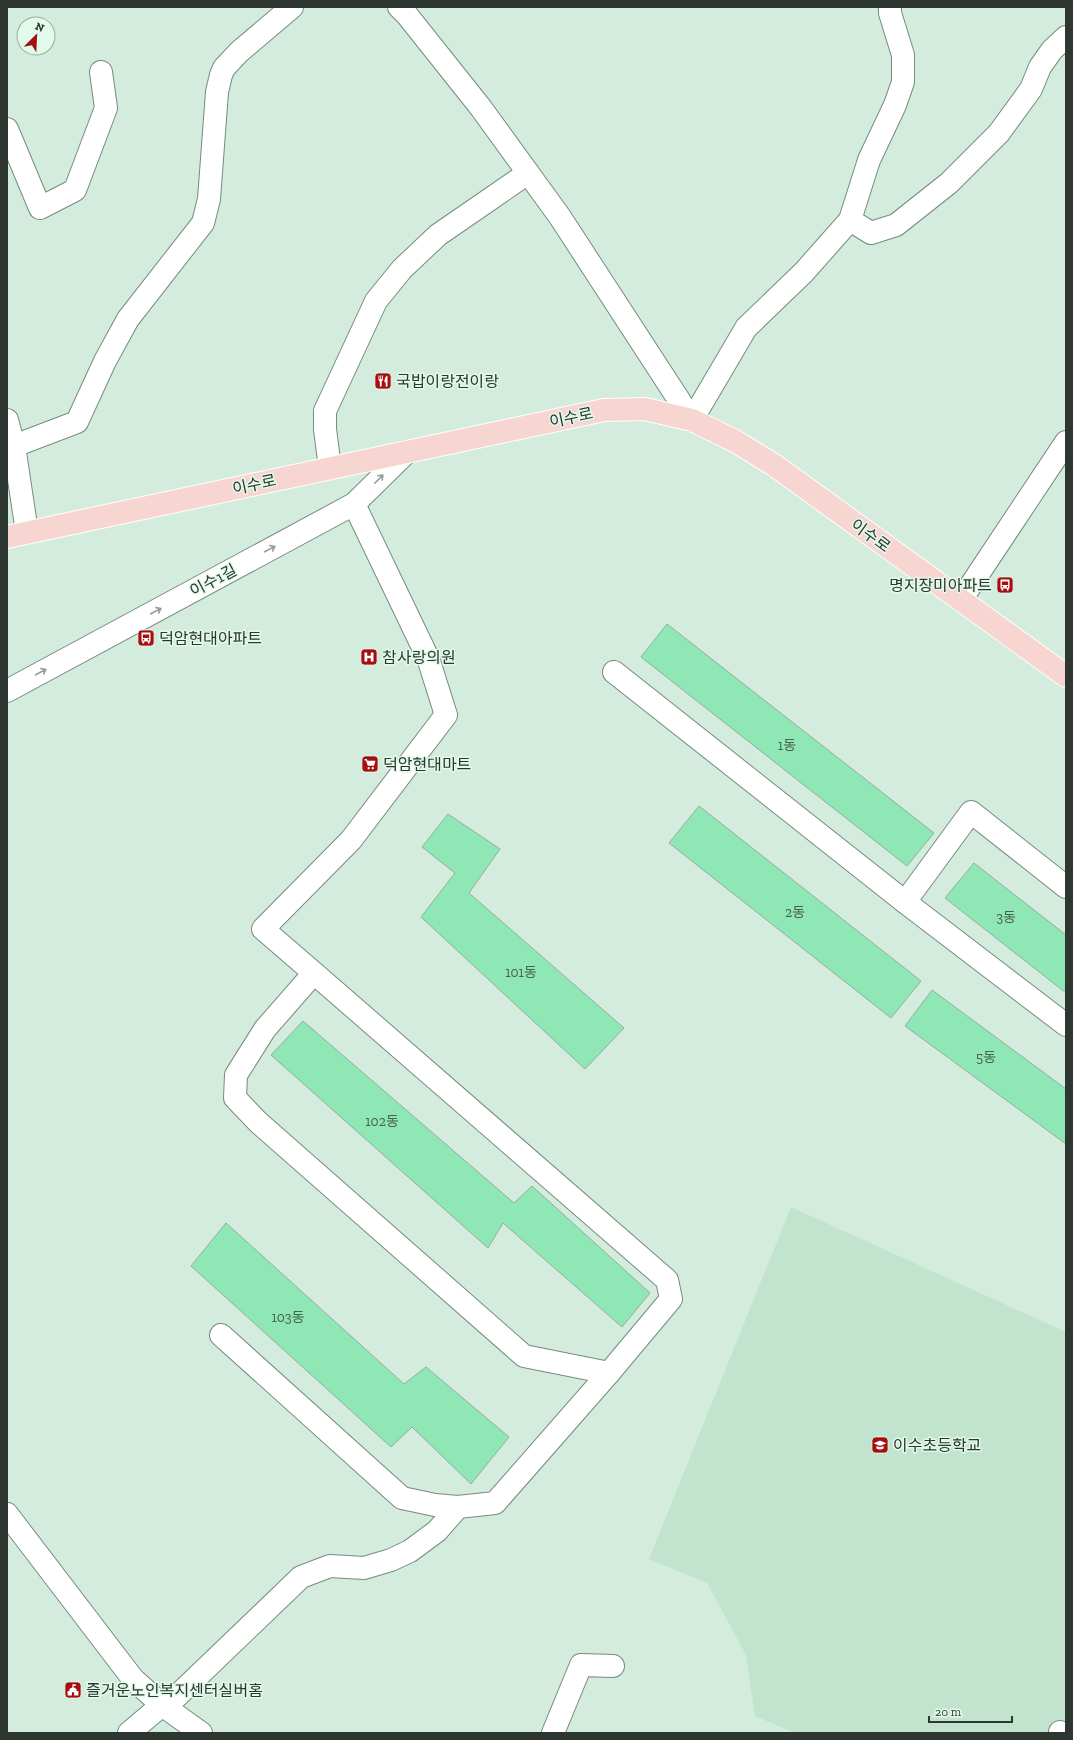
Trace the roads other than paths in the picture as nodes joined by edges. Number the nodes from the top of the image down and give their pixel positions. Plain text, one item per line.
1 (292, 7) edge
2 (399, 7) edge
3 (890, 7) edge
4 (1066, 37) edge
5 (101, 72) dead end
6 (7, 129) edge
7 (528, 173) junction
8 (850, 220) junction
9 (7, 420) edge
10 (692, 420) junction
11 (1066, 442) edge
12 (14, 446) junction
13 (407, 452) junction
14 (330, 468) junction
15 (354, 504) junction
16 (17, 534) edge
17 (961, 600) junction
18 (614, 672) dead end
19 (1066, 676) edge
20 (7, 691) edge
21 (1066, 887) edge
22 (905, 902) junction
23 (314, 973) junction
24 (1066, 1025) edge
25 (221, 1336) dead end
26 (609, 1373) junction
27 (458, 1507) junction
28 (7, 1514) edge
29 (613, 1666) dead end
30 (162, 1705) junction
31 (129, 1733) edge
32 (201, 1733) edge
33 (554, 1733) edge

1 - 12 street
2 - 7 street
3 - 8 street
4 - 8 street
5 - 6 street
7 - 10 street
7 - 14 street
8 - 10 street
9 - 12 street
10 - 13 main road, 이수로
10 - 17 main road, 이수로
11 - 17 street
12 - 16 street
13 - 14 main road, 이수로
15 -> 13 street, 이수1길
14 - 16 main road, 이수로
20 -> 15 street, 이수1길
15 - 23 street
17 - 19 main road, 이수로
18 - 22 street
21 - 22 street
22 - 24 street
23 - 26 street
23 - 26 street
25 - 27 street
26 - 27 street
27 - 30 street
28 - 30 street
29 - 33 street
30 - 31 street
30 - 32 street

